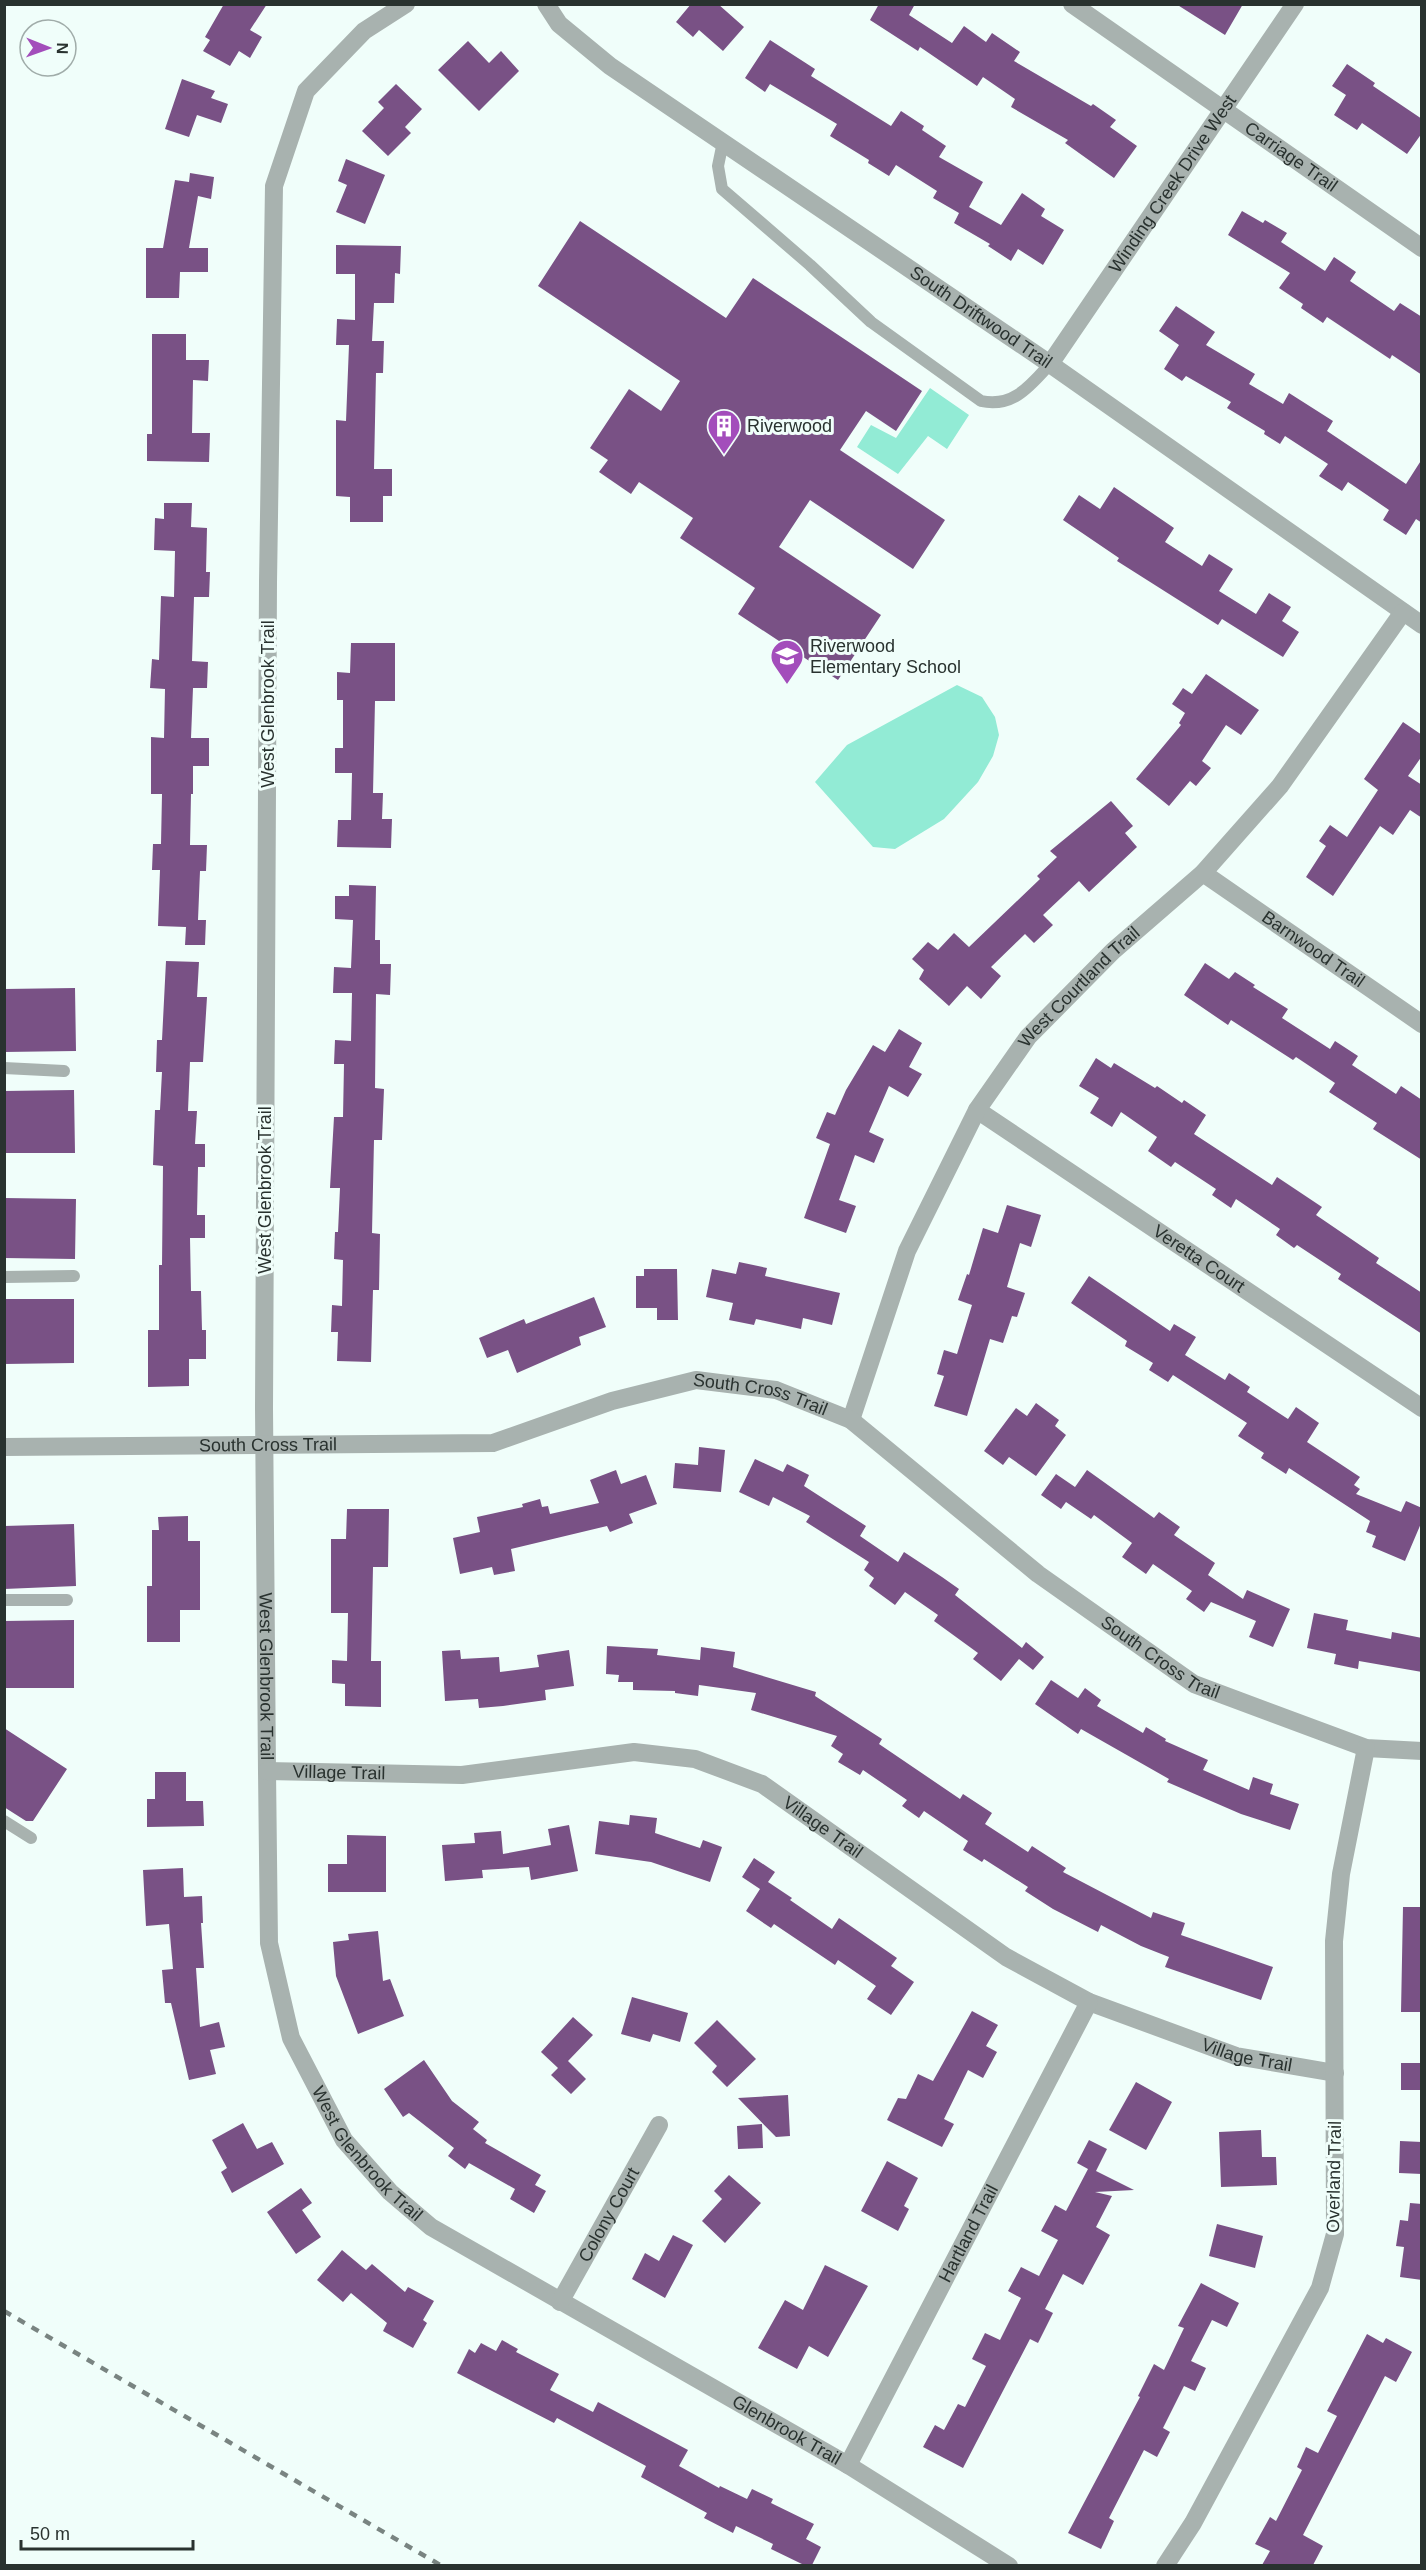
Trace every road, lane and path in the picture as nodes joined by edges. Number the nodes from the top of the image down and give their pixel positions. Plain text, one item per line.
1 (406, 4) edge
2 (546, 4) edge
3 (1072, 4) edge
4 (1295, 4) edge
5 (1223, 111) junction
6 (723, 142) junction
7 (1422, 248) edge
8 (1050, 364) junction
9 (1403, 612) junction
10 (1422, 625) edge
11 (1203, 873) junction
12 (1422, 1024) edge
13 (4, 1068) edge
14 (64, 1071) dead end
15 (977, 1110) junction
16 (74, 1276) dead end
17 (4, 1277) edge
18 (1422, 1408) edge
19 (851, 1420) junction
20 (265, 1446) junction
21 (4, 1447) edge
22 (4, 1600) edge
23 (67, 1600) dead end
24 (1366, 1748) junction
25 (1422, 1750) edge
26 (267, 1771) junction
27 (4, 1821) edge
28 (31, 1838) dead end
29 (1089, 2001) junction
30 (1335, 2073) junction
31 (658, 2125) dead end
32 (560, 2302) junction
33 (848, 2465) junction
34 (1009, 2565) edge
35 (1165, 2565) edge

1 - 20 street, West Glenbrook Trail
2 - 6 street, South Driftwood Trail
3 - 5 street, Carriage Trail
4 - 5 street, Winding Creek Drive West
5 - 7 street, Carriage Trail
5 - 8 street, Winding Creek Drive West
6 - 8 street, South Driftwood Trail
6 - 8 lane
8 - 9 street, South Driftwood Trail
9 - 10 street, South Driftwood Trail
9 - 11 street, West Courtland Trail
11 - 12 street, Barnwood Trail
11 - 15 street, West Courtland Trail
13 - 14 lane
15 - 18 street, Veretta Court
15 - 19 street, West Courtland Trail
16 - 17 lane
19 - 20 street, South Cross Trail
19 - 24 street, South Cross Trail
20 - 21 street, South Cross Trail
20 - 26 street, West Glenbrook Trail
22 - 23 lane
24 - 25 street, South Cross Trail
24 - 30 street, Overland Trail
26 - 29 street, Village Trail
26 - 32 street, West Glenbrook Trail
27 - 28 lane
29 - 30 street, Village Trail
29 - 33 street, Hartland Trail
30 - 35 street, Overland Trail
31 - 32 street, Colony Court
32 - 33 street, Glenbrook Trail
33 - 34 street, Glenbrook Trail

